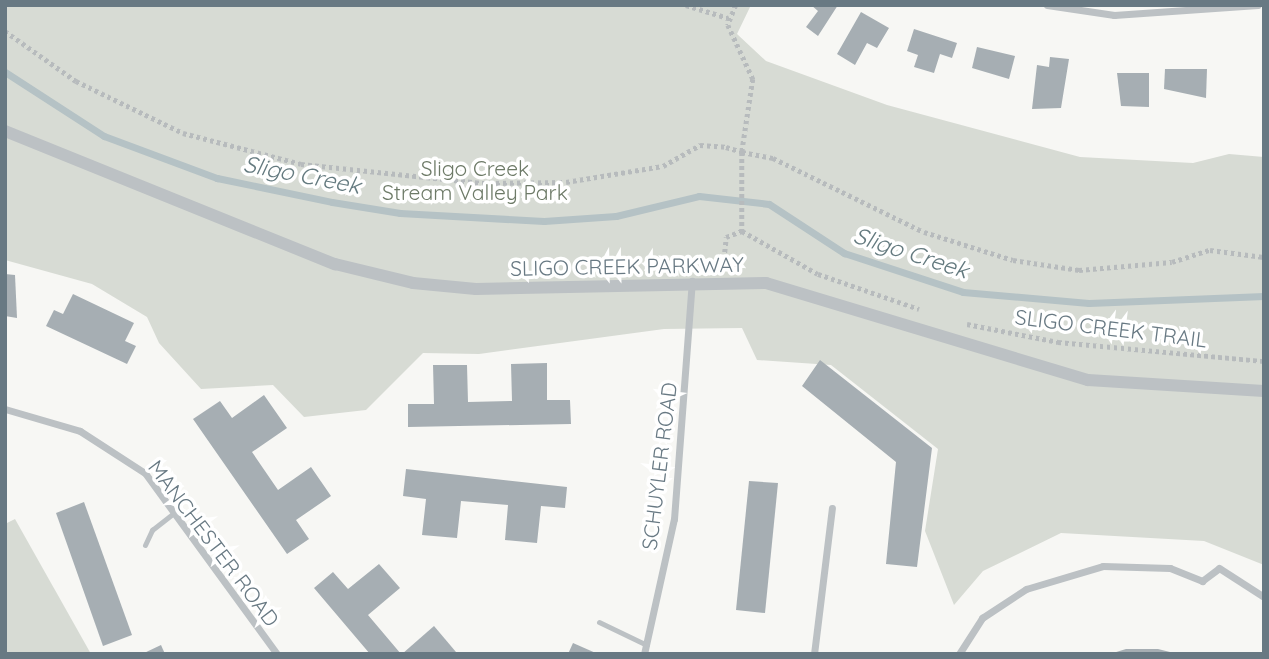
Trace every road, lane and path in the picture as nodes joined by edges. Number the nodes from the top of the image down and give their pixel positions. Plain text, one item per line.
1 (686, 5) edge
2 (736, 5) edge
3 (1047, 5) edge
4 (1258, 5) edge
5 (728, 18) junction
6 (5, 31) edge
7 (5, 131) edge
8 (742, 152) junction
9 (742, 230) junction
10 (1264, 257) edge
11 (723, 266) dead end
12 (692, 280) junction
13 (930, 313) dead end
14 (960, 322) dead end
15 (1264, 361) edge
16 (1264, 391) edge
17 (5, 409) edge
18 (832, 508) dead end
19 (174, 513) junction
20 (145, 545) dead end
21 (1264, 597) edge
22 (598, 622) dead end
23 (647, 645) junction
24 (277, 654) edge
25 (644, 654) edge
26 (814, 654) edge
27 (959, 654) edge

1 - 5 path
2 - 5 path
3 - 4 street
5 - 8 path
6 - 8 path
7 - 12 street, SLIGO CREEK PARKWAY
8 - 9 path
8 - 10 path
9 - 11 path
9 - 13 path
12 - 16 street, SLIGO CREEK PARKWAY
12 - 23 street, SCHUYLER ROAD
14 - 15 path, SLIGO CREEK TRAIL
17 - 19 street, MANCHESTER ROAD
18 - 26 street
19 - 20 lane
19 - 24 street, MANCHESTER ROAD
21 - 27 street
22 - 23 lane
23 - 25 street, SCHUYLER ROAD

